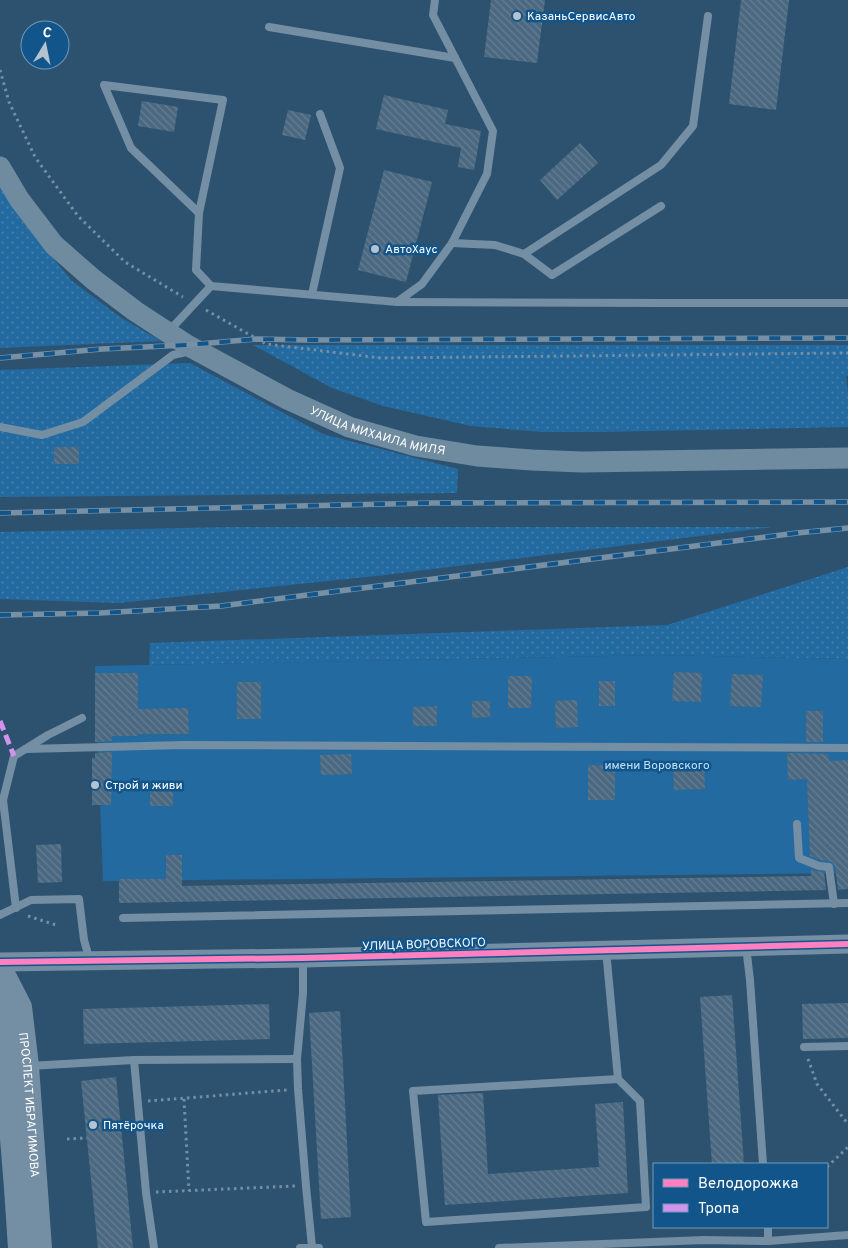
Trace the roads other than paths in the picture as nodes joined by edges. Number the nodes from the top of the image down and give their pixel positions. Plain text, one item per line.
1 (435, 0) edge
2 (708, 16) dead end
3 (269, 27) dead end
4 (455, 58) junction
5 (320, 114) dead end
6 (0, 167) edge
7 (660, 206) dead end
8 (199, 213) junction
9 (452, 243) junction
10 (524, 254) junction
11 (211, 286) junction
12 (312, 294) junction
13 (397, 302) junction
14 (848, 303) edge
15 (167, 333) junction
16 (196, 350) junction
17 (0, 427) edge
18 (848, 458) edge
19 (82, 718) dead end
20 (848, 748) edge
21 (26, 749) junction
22 (797, 824) dead end
23 (848, 903) edge
24 (834, 904) junction
25 (16, 908) junction
26 (0, 914) edge
27 (123, 918) dead end
28 (848, 944) edge
29 (746, 946) junction
30 (606, 950) junction
31 (303, 958) junction
32 (90, 961) junction
33 (0, 962) edge
34 (0, 968) edge
35 (0, 988) edge
36 (848, 1046) edge
37 (804, 1047) road end
38 (297, 1059) junction
39 (134, 1060) junction
40 (11, 1068) edge
41 (618, 1079) junction
42 (764, 1163) edge
43 (768, 1228) edge
44 (848, 1235) edge
45 (768, 1241) junction
46 (704, 1244) edge
47 (312, 1247) edge
48 (20, 1248) edge
49 (40, 1248) edge
50 (154, 1248) edge
51 (300, 1248) edge
52 (319, 1248) edge
53 (499, 1248) edge

1 - 4 lane
2 - 10 lane
3 - 4 lane
4 - 9 lane
5 - 12 lane
6 - 15 main road, УЛИЦА МИХАИЛА МИЛЯ
7 - 10 lane
8 - 8 lane
8 - 11 lane
9 - 10 lane
9 - 13 lane
11 - 12 lane
11 - 15 lane
12 - 13 lane
13 - 14 lane
15 - 16 main road, УЛИЦА МИХАИЛА МИЛЯ
16 - 17 lane
16 - 18 main road, УЛИЦА МИХАИЛА МИЛЯ
19 - 21 lane
20 - 21 lane
21 - 25 lane
22 - 24 lane
23 - 24 lane
24 - 27 lane
25 - 26 lane
25 - 32 lane
28 - 29 street, УЛИЦА ВОРОВСКОГО
29 - 30 street, УЛИЦА ВОРОВСКОГО
29 - 42 lane
30 - 31 street, УЛИЦА ВОРОВСКОГО
30 - 41 lane
31 - 32 street, УЛИЦА ВОРОВСКОГО
31 - 38 lane
32 - 33 street, УЛИЦА ВОРОВСКОГО
34 - 40 main road, ПРОСПЕКТ ИБРАГИМОВА
35 - 40 main road, ПРОСПЕКТ ИБРАГИМОВА
36 - 37 lane
38 - 39 lane
38 - 47 lane
39 - 40 lane
39 - 50 lane
40 - 48 main road, ПРОСПЕКТ ИБРАГИМОВА
40 - 49 main road, ПРОСПЕКТ ИБРАГИМОВА
41 - 41 lane
43 - 45 lane
44 - 45 lane
45 - 46 lane
46 - 53 lane
47 - 51 lane
47 - 52 lane

